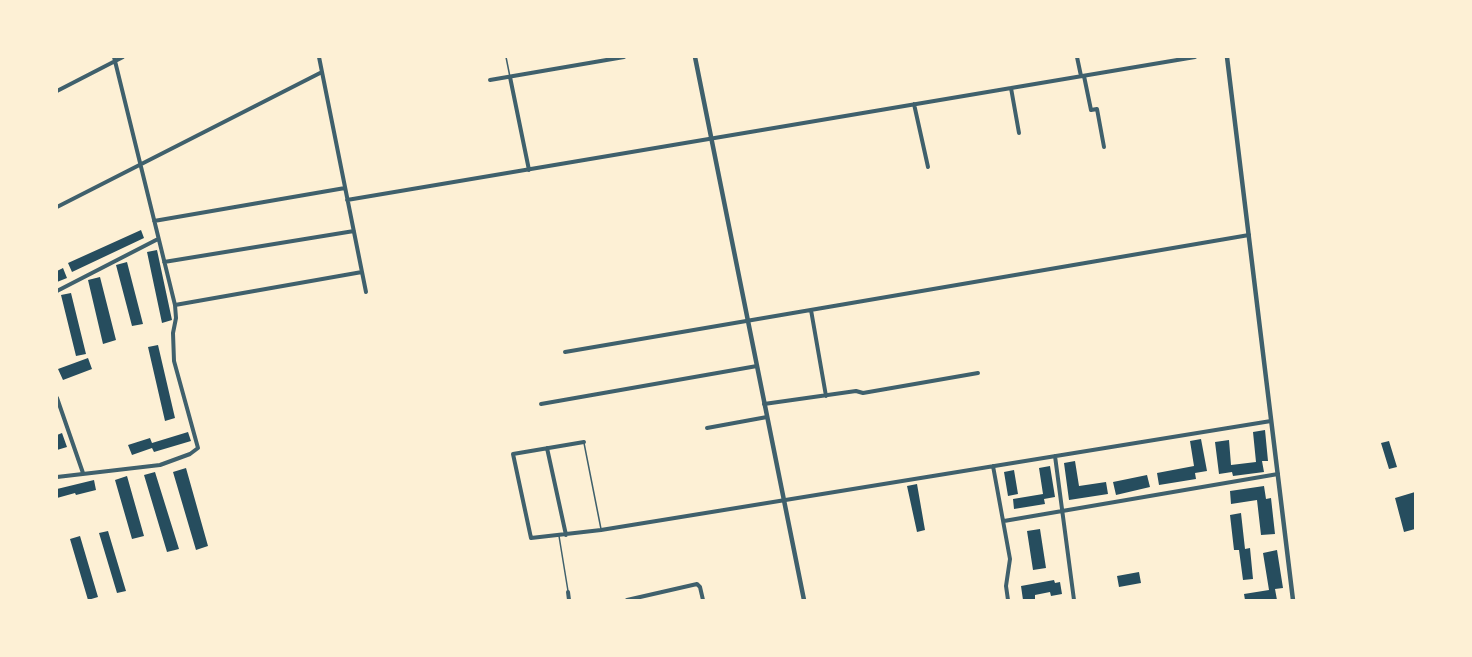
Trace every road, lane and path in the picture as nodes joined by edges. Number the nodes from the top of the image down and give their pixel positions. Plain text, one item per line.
1 (123, 57) edge
2 (319, 57) edge
3 (506, 57) edge
4 (624, 57) edge
5 (695, 57) edge
6 (1077, 57) edge
7 (1195, 57) edge
8 (1227, 57) edge
9 (115, 59) edge
10 (322, 72) junction
11 (1083, 76) junction
12 (510, 77) junction
13 (490, 80) dead end
14 (1011, 88) junction
15 (57, 91) edge
16 (914, 105) junction
17 (1019, 133) dead end
18 (712, 138) junction
19 (1104, 147) dead end
20 (141, 165) junction
21 (928, 167) dead end
22 (529, 170) junction
23 (345, 188) junction
24 (347, 200) junction
25 (57, 207) edge
26 (154, 221) junction
27 (354, 231) junction
28 (1249, 235) junction
29 (158, 239) junction
30 (164, 262) junction
31 (362, 272) junction
32 (57, 291) edge
33 (366, 292) dead end
34 (175, 305) junction
35 (811, 310) junction
36 (748, 320) junction
37 (565, 352) dead end
38 (757, 366) junction
39 (978, 373) dead end
40 (826, 396) junction
41 (57, 398) edge
42 (541, 404) dead end
43 (764, 404) junction
44 (766, 417) junction
45 (1271, 421) junction
46 (707, 428) dead end
47 (584, 442) joint
48 (547, 448) junction
49 (1054, 456) junction
50 (993, 466) junction
51 (83, 473) junction
52 (1278, 474) junction
53 (57, 477) edge
54 (784, 500) junction
55 (1062, 512) junction
56 (1004, 521) junction
57 (601, 530) junction
58 (566, 535) junction
59 (559, 536) junction
60 (568, 592) joint
61 (569, 600) edge
62 (627, 600) edge
63 (703, 600) edge
64 (804, 600) edge
65 (1008, 600) edge
66 (1074, 600) edge
67 (1293, 600) edge

1 - 9 street
2 - 10 street
3 - 12 lane
4 - 12 street
5 - 18 street
6 - 11 street
7 - 11 street
8 - 28 street
9 - 15 street
9 - 20 street
10 - 20 street
10 - 23 street
11 - 14 street
11 - 19 street
12 - 13 street
12 - 22 street
14 - 16 street
14 - 17 street
16 - 18 street
16 - 21 street
18 - 22 street
18 - 36 street
20 - 25 street
20 - 26 street
22 - 24 street
23 - 24 street
23 - 26 street
24 - 27 street
26 - 29 street
27 - 30 street
27 - 31 street
28 - 35 street
28 - 45 street
29 - 30 street
29 - 32 street
30 - 34 street
31 - 33 street
31 - 34 street
34 - 51 street
35 - 36 street
35 - 40 street
36 - 37 street
36 - 38 street
38 - 42 street
38 - 43 street
39 - 40 street
40 - 43 street
41 - 51 street
43 - 44 street
44 - 46 street
44 - 54 street
45 - 49 street
45 - 52 street
47 - 48 street
47 - 57 lane
48 - 58 street
48 - 59 street
49 - 50 street
49 - 55 street
50 - 54 street
50 - 56 street
51 - 53 street
52 - 55 street
52 - 67 street
54 - 57 street
54 - 64 street
55 - 56 street
55 - 66 street
56 - 65 street
57 - 58 street
58 - 59 street
59 - 60 lane
60 - 61 street
62 - 63 street

